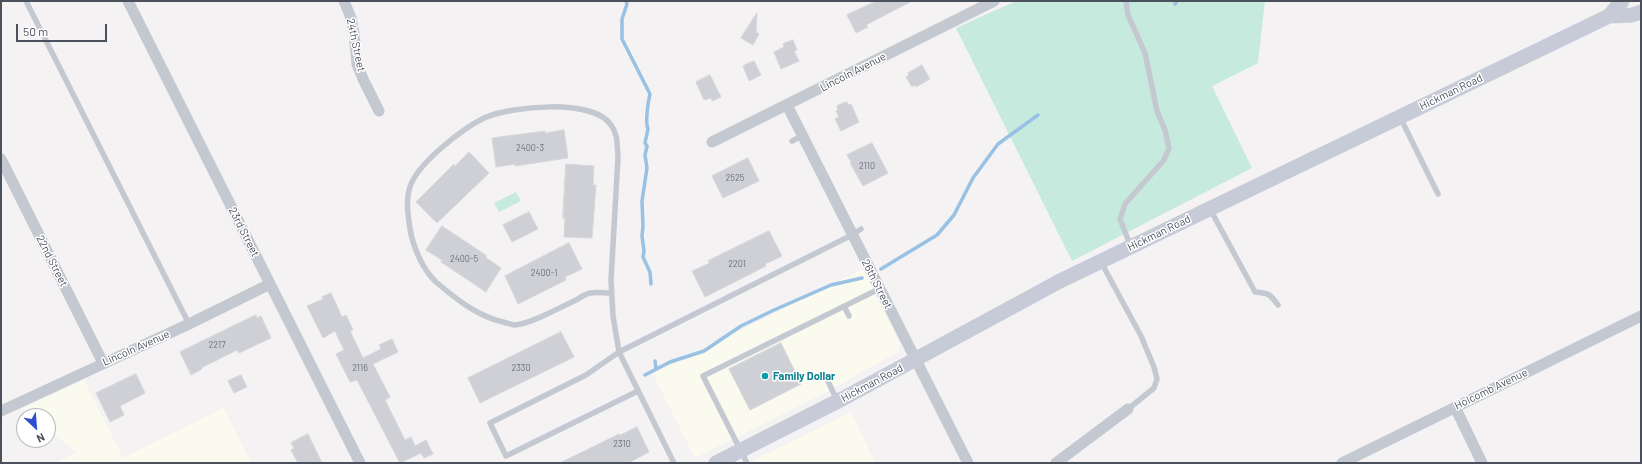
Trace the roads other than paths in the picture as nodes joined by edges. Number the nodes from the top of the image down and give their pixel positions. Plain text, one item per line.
1 (26, 1) edge
2 (128, 1) edge
3 (344, 1) edge
4 (994, 1) edge
5 (1126, 1) edge
6 (1622, 1) edge
7 (1641, 12) edge
8 (1609, 16) junction
9 (787, 105) junction
10 (379, 111) dead end
11 (1399, 117) junction
12 (802, 136) junction
13 (792, 141) dead end
14 (712, 142) dead end
15 (1, 159) edge
16 (1438, 194) dead end
17 (1210, 209) junction
18 (857, 232) junction
19 (1132, 247) junction
20 (1101, 261) junction
21 (270, 284) junction
22 (879, 289) junction
23 (611, 293) junction
24 (1278, 305) dead end
25 (844, 306) junction
26 (849, 316) dead end
27 (1641, 316) edge
28 (189, 324) junction
29 (619, 352) junction
30 (915, 360) junction
31 (103, 363) junction
32 (825, 375) dead end
33 (638, 391) junction
34 (838, 402) junction
35 (1455, 407) junction
36 (1128, 409) joint
37 (1, 411) edge
38 (744, 457) edge
39 (360, 463) edge
40 (674, 463) edge
41 (716, 463) edge
42 (968, 463) edge
43 (1056, 463) edge
44 (1342, 463) edge
45 (1482, 463) edge

1 - 28 lane
2 - 21 street, 23rd Street
3 - 10 street, 24th Street
4 - 9 street, Lincoln Avenue
5 - 19 lane
6 - 8 main road, Hickman Road
7 - 8 main road, Hickman Road
8 - 11 main road, Hickman Road
9 - 12 street, 26th Street
9 - 14 street, Lincoln Avenue
11 - 16 lane
11 - 17 main road, Hickman Road
12 - 13 lane
12 - 18 street, 26th Street
15 - 31 street, 22nd Street
17 - 19 main road, Hickman Road
17 - 24 lane
18 - 22 street, 26th Street
18 - 29 lane
19 - 20 main road, Hickman Road
20 - 30 main road, Hickman Road
20 - 36 lane
21 - 28 street, Lincoln Avenue
21 - 39 street, 23rd Street
22 - 25 lane
22 - 30 street, 26th Street
23 - 23 lane
23 - 29 lane
25 - 26 lane
25 - 38 lane
27 - 35 street, Holcomb Avenue
28 - 31 street, Lincoln Avenue
29 - 33 lane
29 - 33 lane
30 - 34 main road, Hickman Road
30 - 42 street, 26th Street
31 - 37 street, Lincoln Avenue
32 - 34 lane
33 - 40 lane
34 - 38 main road, Hickman Road
35 - 44 street, Holcomb Avenue
35 - 45 street
36 - 43 street
38 - 41 main road, Hickman Road

